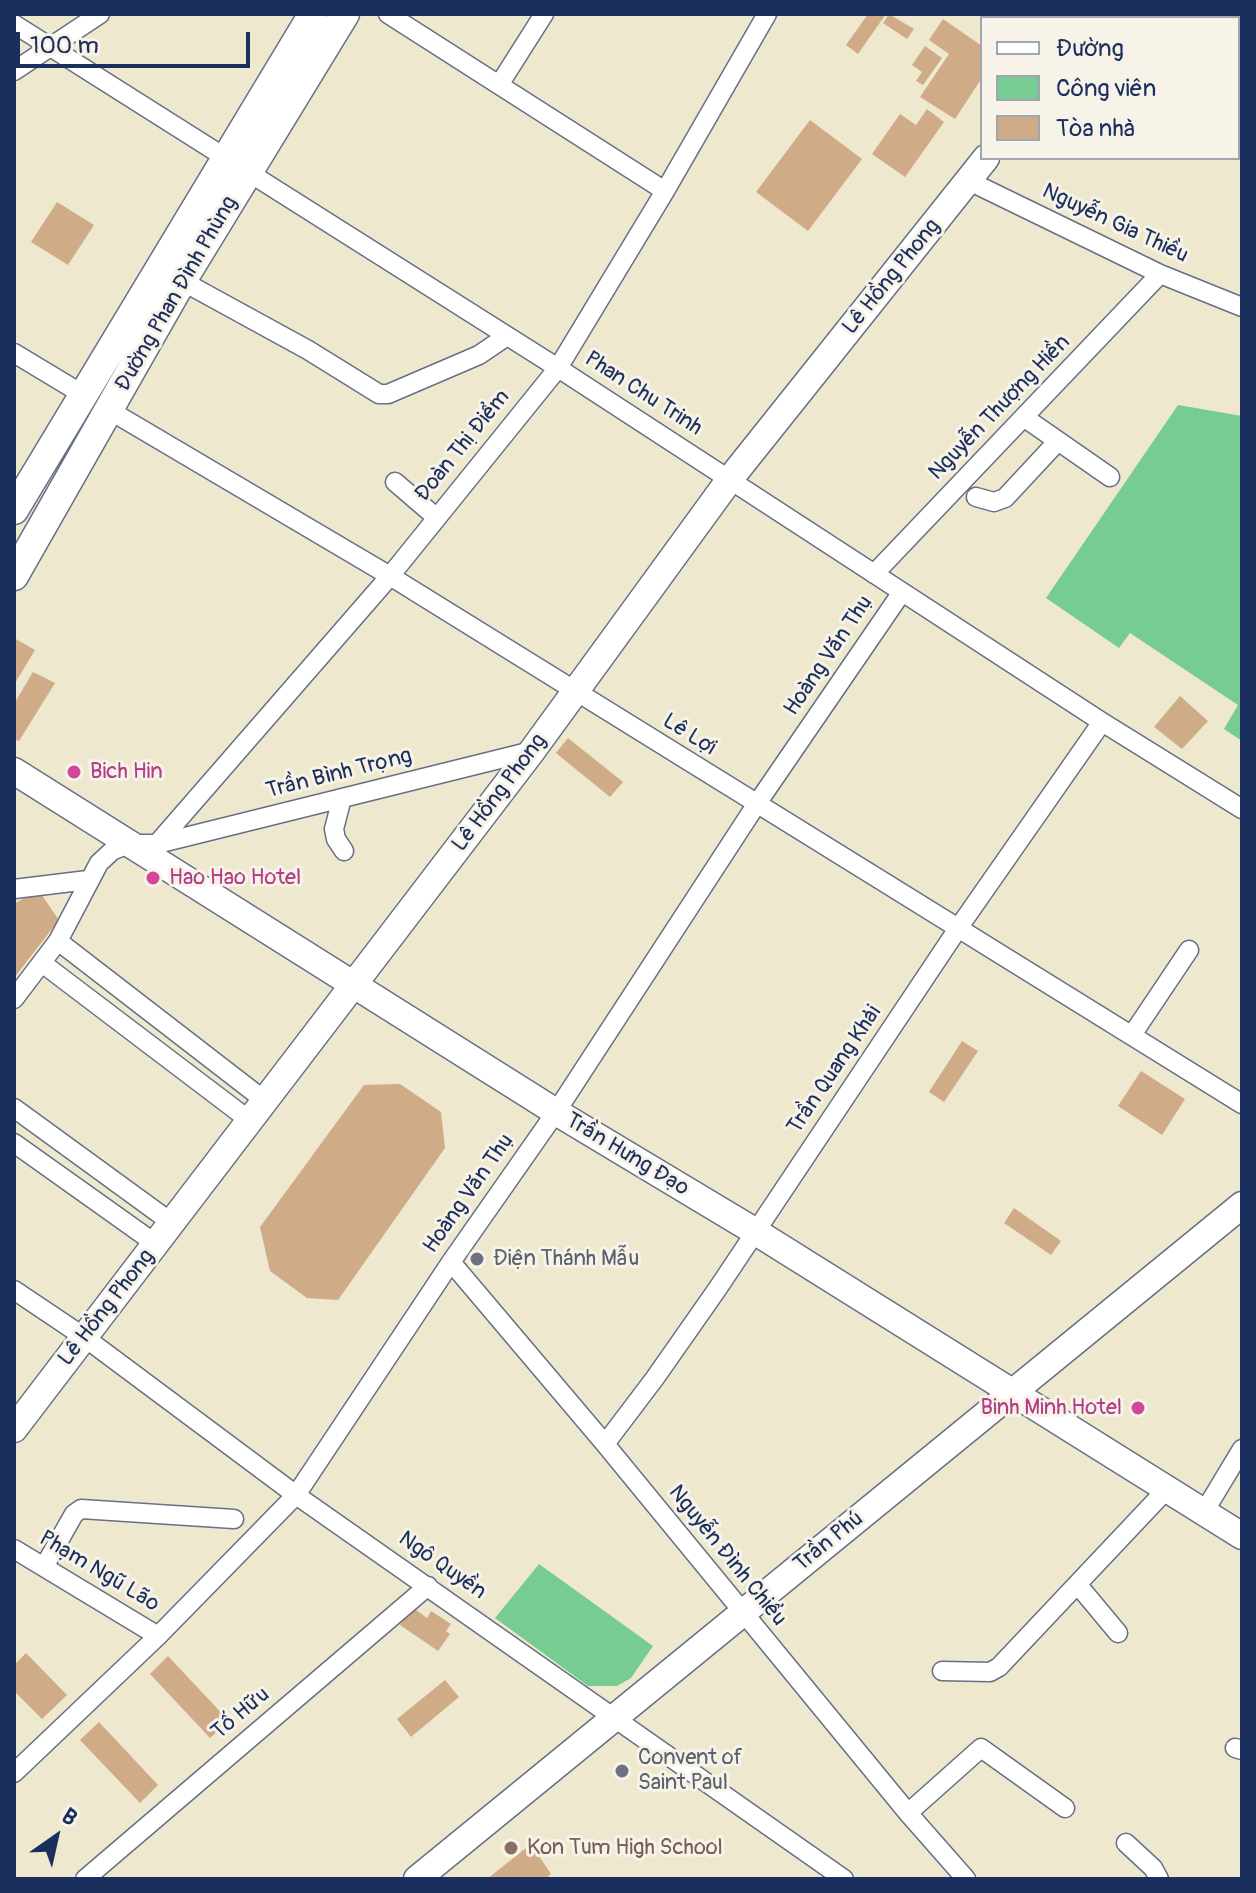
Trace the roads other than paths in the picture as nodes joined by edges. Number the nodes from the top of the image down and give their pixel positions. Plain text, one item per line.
1 (100, 14) edge
2 (313, 14) edge
3 (345, 14) edge
4 (388, 14) edge
5 (544, 14) edge
6 (767, 14) edge
7 (14, 24) edge
8 (50, 48) junction
9 (14, 71) edge
10 (499, 85) junction
11 (985, 160) edge
12 (238, 166) junction
13 (969, 181) junction
14 (665, 191) junction
15 (1160, 274) junction
16 (182, 281) junction
17 (1242, 307) edge
18 (507, 336) junction
19 (14, 353) edge
20 (558, 368) junction
21 (82, 394) junction
22 (109, 410) junction
23 (1025, 418) junction
24 (1058, 441) junction
25 (1110, 477) dead end
26 (730, 479) junction
27 (395, 482) dead end
28 (976, 497) dead end
29 (14, 510) edge
30 (437, 518) junction
31 (874, 574) junction
32 (14, 576) edge
33 (390, 576) junction
34 (902, 592) junction
35 (576, 692) junction
36 (1102, 722) junction
37 (532, 751) junction
38 (14, 771) edge
39 (342, 798) junction
40 (756, 805) junction
41 (1242, 809) edge
42 (128, 844) junction
43 (157, 844) junction
44 (344, 851) dead end
45 (88, 880) junction
46 (14, 889) edge
47 (959, 927) junction
48 (58, 941) junction
49 (1189, 950) dead end
50 (42, 963) junction
51 (355, 983) junction
52 (14, 999) edge
53 (1132, 1035) junction
54 (1242, 1104) edge
55 (14, 1108) edge
56 (256, 1110) junction
57 (556, 1112) junction
58 (14, 1143) edge
59 (1242, 1205) edge
60 (756, 1232) junction
61 (164, 1234) junction
62 (451, 1262) junction
63 (14, 1290) edge
64 (84, 1337) junction
65 (1013, 1392) junction
66 (14, 1429) edge
67 (605, 1444) junction
68 (1242, 1449) edge
69 (1166, 1490) junction
70 (296, 1495) junction
71 (1204, 1512) junction
72 (234, 1519) dead end
73 (1242, 1536) edge
74 (14, 1549) edge
75 (44, 1567) junction
76 (1078, 1585) junction
77 (428, 1586) junction
78 (742, 1614) junction
79 (1118, 1633) dead end
80 (158, 1636) junction
81 (942, 1671) dead end
82 (615, 1718) junction
83 (14, 1773) edge
84 (1065, 1808) dead end
85 (908, 1813) junction
86 (1126, 1843) dead end
87 (85, 1879) edge
88 (417, 1879) edge
89 (844, 1879) edge
90 (966, 1879) edge
91 (1159, 1879) edge

1 - 8 street
2 - 12 main road, Đường Phan Đình Phùng
3 - 12 main road, Đường Phan Đình Phùng
4 - 10 street
5 - 10 street
6 - 14 street, Đoàn Thị Điểm
7 - 8 street, Phan Chu Trinh
8 - 9 street
8 - 12 street, Phan Chu Trinh
10 - 14 street
11 - 13 street, Lê Hồng Phong
12 - 16 main road, Đường Phan Đình Phùng
12 - 18 street, Phan Chu Trinh
12 - 21 main road, Đường Phan Đình Phùng
13 - 15 street, Nguyễn Gia Thiều
13 - 26 street, Lê Hồng Phong
14 - 20 street, Đoàn Thị Điểm
15 - 17 street, Nguyễn Gia Thiều
15 - 23 street, Nguyễn Thượng Hiền
16 - 18 street
16 - 22 main road, Đường Phan Đình Phùng
18 - 20 street, Phan Chu Trinh
19 - 21 street
20 - 26 street, Phan Chu Trinh
20 - 30 street, Đoàn Thị Điểm
21 - 29 main road, Đường Phan Đình Phùng
22 - 32 main road, Đường Phan Đình Phùng
22 - 33 street, Lê Lợi
23 - 24 street
23 - 31 street, Nguyễn Thượng Hiền
24 - 25 street
24 - 28 street
26 - 31 street, Phan Chu Trinh
26 - 35 street, Lê Hồng Phong
27 - 30 street
30 - 33 street, Đoàn Thị Điểm
31 - 34 street, Phan Chu Trinh
33 - 35 street, Lê Lợi
33 - 43 street, Đoàn Thị Điểm
34 - 36 street, Phan Chu Trinh
34 - 40 street, Hoàng Văn Thụ
35 - 37 street, Lê Hồng Phong
35 - 40 street, Lê Lợi
36 - 41 street, Phan Chu Trinh
36 - 47 street, Trần Quang Khải
37 - 39 street, Trần Bình Trọng
37 - 51 street, Lê Hồng Phong
38 - 42 street, Trần Hưng Đạo
39 - 43 street, Trần Bình Trọng
39 - 44 street
40 - 47 street, Lê Lợi
40 - 57 street, Hoàng Văn Thụ
42 - 43 street
42 - 45 street
42 - 51 street, Trần Hưng Đạo
45 - 46 street
45 - 48 street
47 - 53 street, Lê Lợi
47 - 60 street, Trần Quang Khải
48 - 50 street
48 - 56 street
49 - 53 street
50 - 52 street
50 - 56 street
51 - 56 street, Lê Hồng Phong
51 - 57 street, Trần Hưng Đạo
53 - 54 street, Lê Lợi
55 - 61 street
56 - 61 street, Lê Hồng Phong
57 - 60 street, Trần Hưng Đạo
57 - 62 street, Hoàng Văn Thụ
58 - 61 street
59 - 65 street, Trần Phú
60 - 65 street, Trần Hưng Đạo
60 - 67 street, Trần Quang Khải
61 - 64 street, Lê Hồng Phong
62 - 67 street, Nguyễn Đình Chiểu
62 - 70 street, Hoàng Văn Thụ
63 - 64 street, Ngô Quyền
64 - 66 street, Lê Hồng Phong
64 - 70 street, Ngô Quyền
65 - 69 street, Trần Hưng Đạo
65 - 78 street, Trần Phú
67 - 78 street, Nguyễn Đình Chiểu
68 - 71 street
69 - 71 street, Trần Hưng Đạo
69 - 76 street
70 - 77 street, Ngô Quyền
70 - 80 street, Hoàng Văn Thụ
71 - 73 street, Trần Hưng Đạo
72 - 75 street
74 - 75 street, Phạm Ngũ Lão
75 - 80 street, Phạm Ngũ Lão
76 - 79 street
76 - 81 street
77 - 82 street, Ngô Quyền
77 - 87 street, Tố Hữu
78 - 82 street, Trần Phú
78 - 85 street, Nguyễn Đình Chiểu
80 - 83 street, Hoàng Văn Thụ
82 - 88 street, Trần Phú
82 - 89 street, Ngô Quyền
84 - 85 street
85 - 90 street, Nguyễn Đình Chiểu
86 - 91 street

